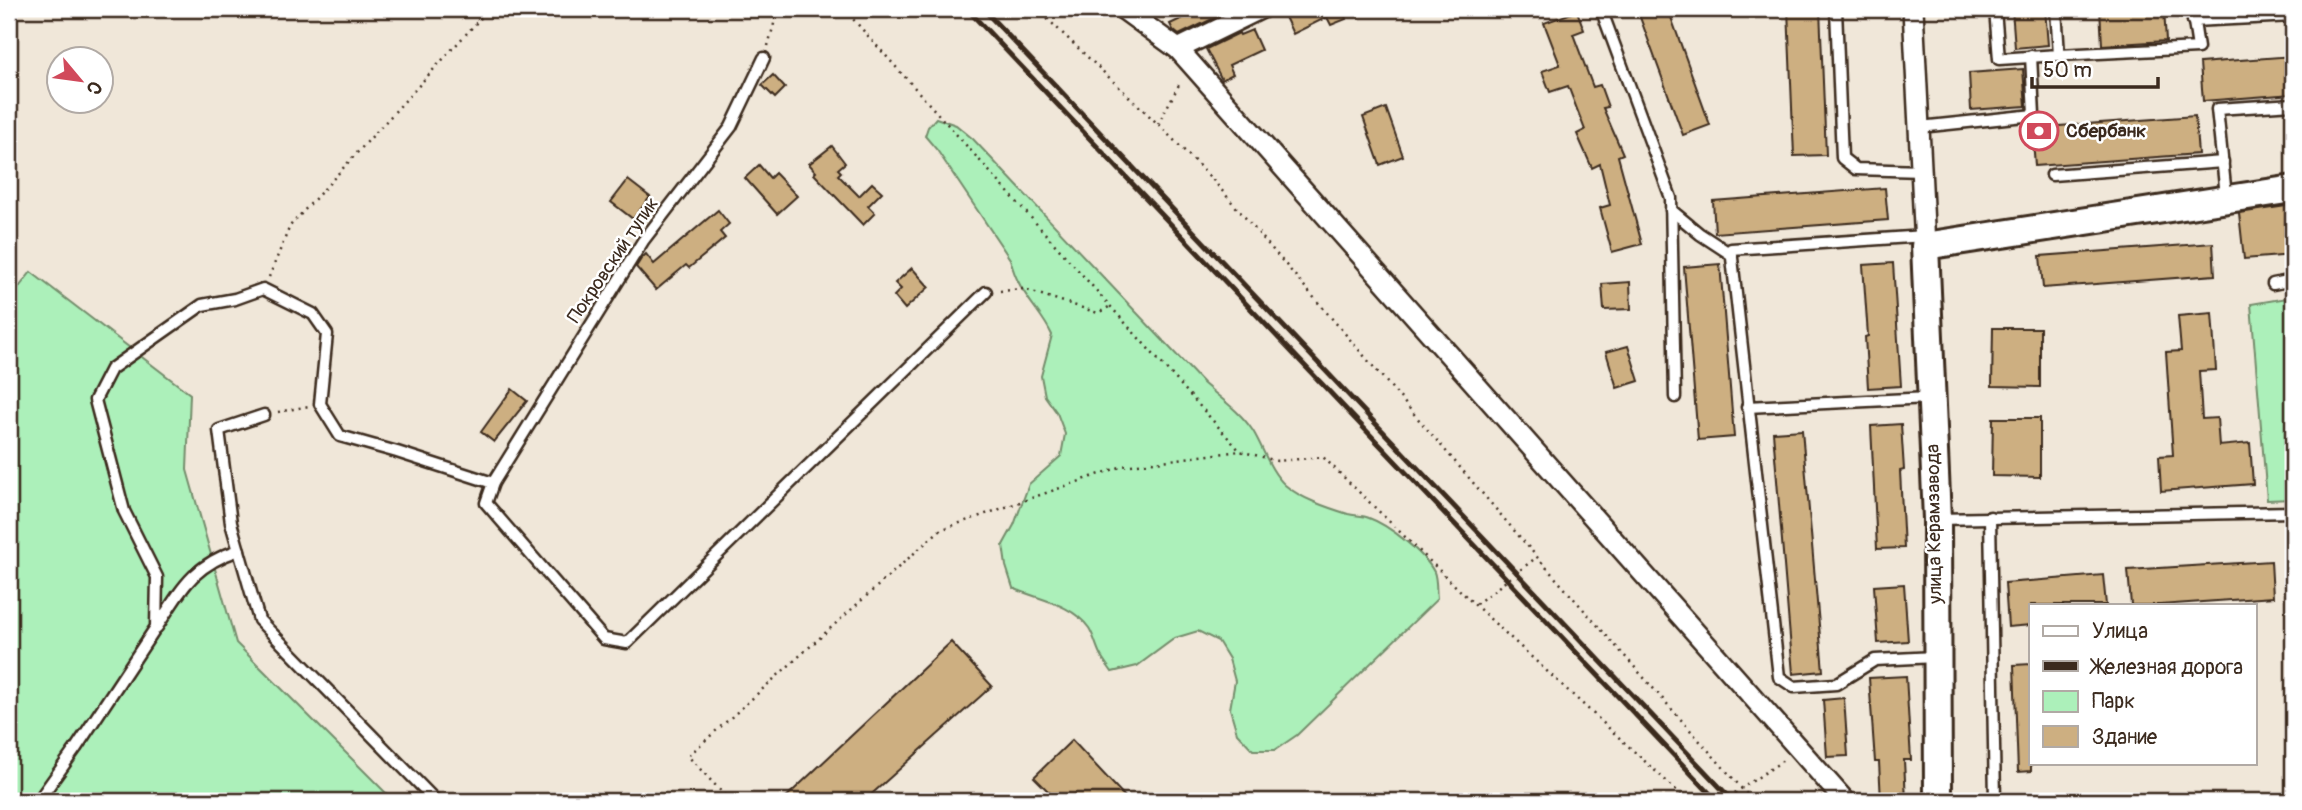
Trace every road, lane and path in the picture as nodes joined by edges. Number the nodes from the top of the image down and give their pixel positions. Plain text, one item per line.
1 (489, 9) edge
2 (778, 9) edge
3 (844, 9) edge
4 (1037, 9) edge
5 (1123, 9) edge
6 (1260, 9) edge
7 (1601, 9) edge
8 (1836, 9) edge
9 (1913, 9) edge
10 (1995, 9) edge
11 (2056, 9) edge
12 (2192, 9) edge
13 (2293, 16) edge
14 (2193, 21) junction
15 (2059, 55) junction
16 (1185, 56) junction
17 (2031, 56) junction
18 (764, 58) joint
19 (2293, 104) edge
20 (1158, 124) junction
21 (1920, 127) junction
22 (2222, 162) junction
23 (1922, 171) junction
24 (2052, 175) dead end
25 (2293, 190) edge
26 (2226, 200) junction
27 (1671, 211) junction
28 (1925, 241) junction
29 (1732, 255) junction
30 (2293, 281) edge
31 (2273, 284) dead end
32 (263, 289) junction
33 (986, 292) joint
34 (1109, 307) junction
35 (1675, 397) dead end
36 (1930, 398) junction
37 (320, 404) junction
38 (1747, 407) junction
39 (264, 415) joint
40 (1240, 451) junction
41 (493, 483) junction
42 (2293, 512) edge
43 (1990, 517) junction
44 (1937, 519) junction
45 (239, 550) junction
46 (1537, 558) junction
47 (1475, 605) junction
48 (156, 627) junction
49 (1936, 657) junction
50 (1799, 750) junction
51 (1741, 789) junction
52 (38, 801) edge
53 (436, 801) edge
54 (730, 801) edge
55 (1688, 801) edge
56 (1723, 801) edge
57 (1753, 801) edge
58 (1845, 801) edge
59 (1938, 801) edge
60 (1995, 801) edge

1 - 32 path
2 - 18 path
3 - 34 path
4 - 20 path
5 - 16 street
6 - 16 street
7 - 27 lane
8 - 23 lane
9 - 21 street, улица Керамзавода
10 - 17 lane
11 - 15 lane
12 - 14 lane
13 - 14 lane
14 - 15 lane
15 - 17 lane
16 - 20 path
16 - 50 street
17 - 21 lane
18 - 41 lane, Покровский тупик
19 - 22 lane
20 - 46 path
21 - 23 street, улица Керамзавода
22 - 24 lane
22 - 26 lane
23 - 28 street, улица Керамзавода
25 - 26 street
26 - 28 street
27 - 29 lane
27 - 35 lane
28 - 29 lane
28 - 36 street, улица Керамзавода
29 - 38 lane
30 - 31 lane
32 - 37 lane
32 - 48 lane
33 - 34 path
33 - 41 lane
34 - 40 path
36 - 38 lane
36 - 44 street, улица Керамзавода
37 - 39 path
37 - 41 lane
38 - 49 lane
39 - 45 lane
40 - 47 path
40 - 54 path
42 - 43 lane
43 - 44 lane
43 - 60 lane
44 - 49 street, улица Керамзавода
45 - 48 lane
45 - 53 lane
46 - 47 path
46 - 51 path
47 - 55 path
48 - 52 lane
49 - 59 street, улица Керамзавода
50 - 51 path
50 - 58 street
51 - 56 path
51 - 57 path

